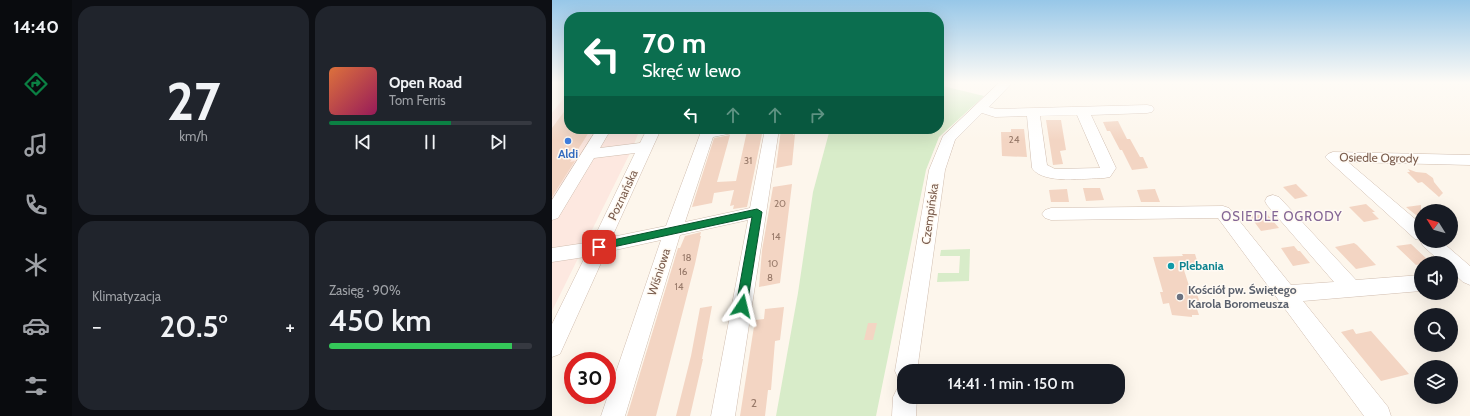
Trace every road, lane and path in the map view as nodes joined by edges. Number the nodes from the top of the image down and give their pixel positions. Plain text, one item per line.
1 (987, 101) edge
2 (980, 108) junction
3 (1147, 109) dead end
4 (1082, 110) junction
5 (1034, 112) junction
6 (601, 134) edge
7 (651, 134) edge
8 (707, 134) edge
9 (771, 134) edge
10 (645, 146) junction
11 (588, 154) junction
12 (1470, 160) edge
13 (1273, 201) dead end
14 (757, 212) junction
15 (552, 214) edge
16 (1051, 214) dead end
17 (1414, 228) edge
18 (673, 230) junction
19 (599, 247) junction
20 (1437, 248) edge
21 (552, 255) edge
22 (1470, 278) edge
23 (1458, 279) edge
24 (1414, 284) edge
25 (1352, 289) junction
26 (1286, 294) junction
27 (552, 348) edge
28 (907, 364) edge
29 (905, 404) edge
30 (613, 416) edge
31 (723, 416) edge
32 (904, 416) edge
33 (1379, 416) edge

1 - 2 street, Czempińska
2 - 5 street
2 - 28 street, Czempińska
3 - 4 street
4 - 5 street
4 - 5 street
6 - 11 street
7 - 10 street, Poznańska
8 - 18 street, Wiśniowa
9 - 14 street
10 - 11 street
10 - 19 street, Poznańska
11 - 15 street
12 - 17 street, Osiedle Ogrody
13 - 25 street
14 - 18 street
14 - 31 street
16 - 26 street
18 - 19 street
18 - 30 street, Wiśniowa
19 - 21 street
19 - 27 street, Poznańska
20 - 22 street
22 - 23 street
24 - 25 street
25 - 26 street
26 - 33 street
29 - 32 street

